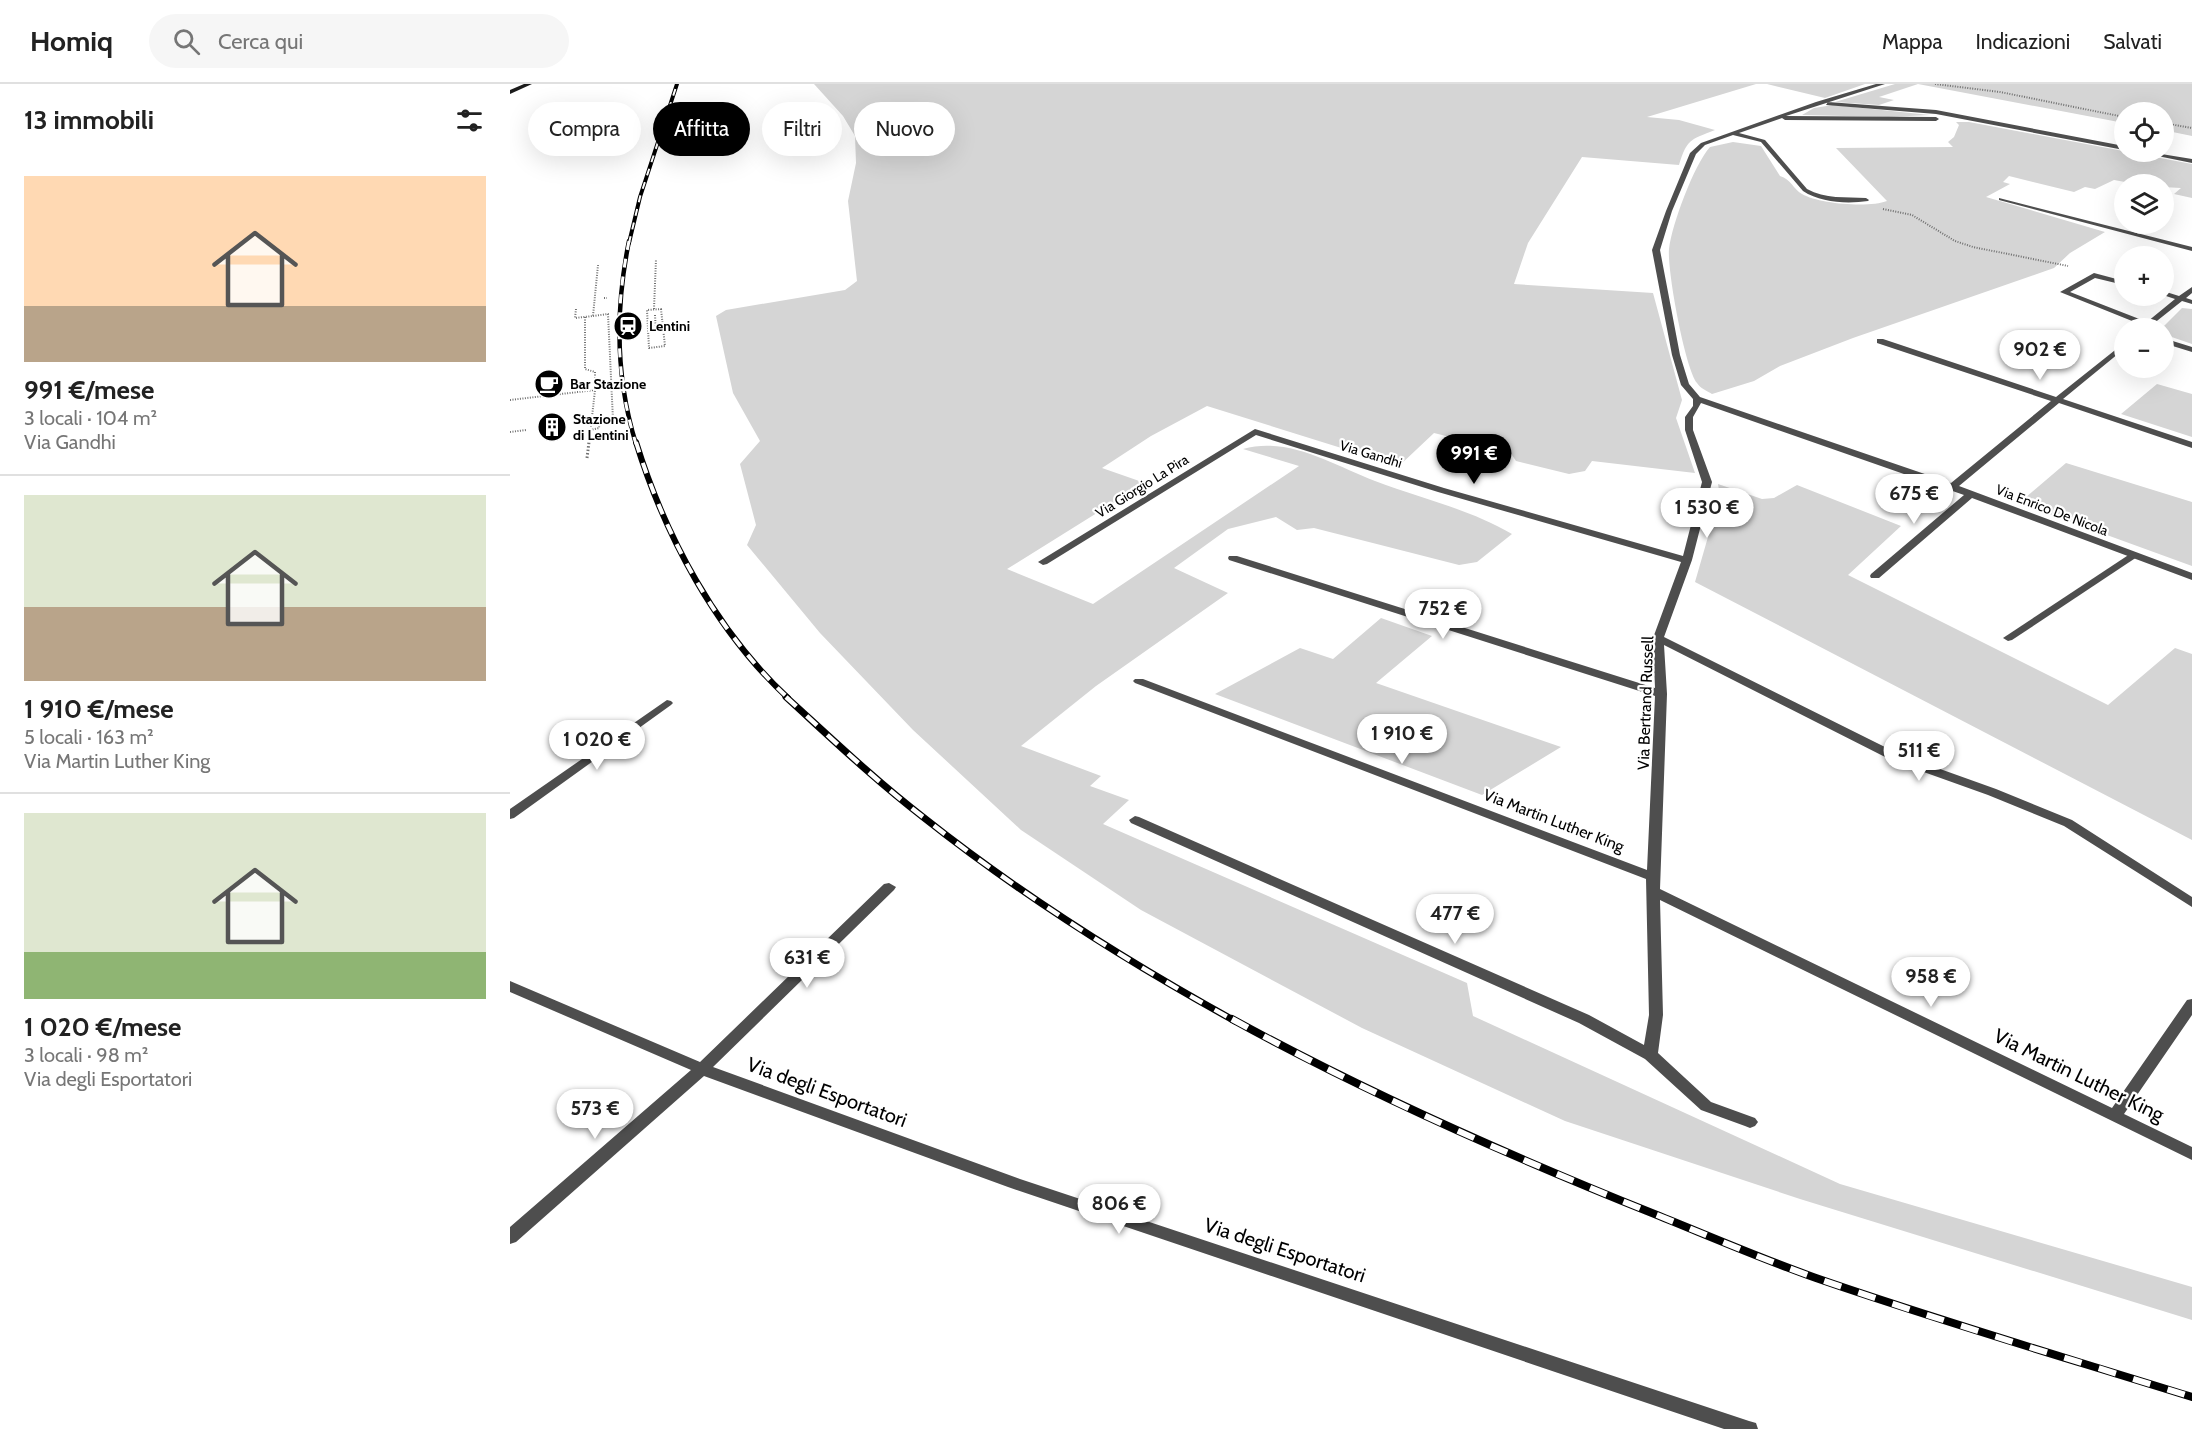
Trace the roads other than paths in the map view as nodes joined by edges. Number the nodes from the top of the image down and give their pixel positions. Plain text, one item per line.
1 (529, 84) edge
2 (1882, 84) edge
3 (510, 92) edge
4 (1818, 103) junction
5 (1961, 117) junction
6 (1775, 118) junction
7 (1733, 134) junction
8 (2114, 146) edge
9 (2174, 158) edge
10 (2192, 161) edge
11 (2001, 199) dead end
12 (1866, 200) dead end
13 (2114, 229) edge
14 (2133, 234) edge
15 (2192, 249) edge
16 (2114, 280) edge
17 (2192, 289) edge
18 (2174, 296) edge
19 (2181, 298) junction
20 (2192, 302) edge
21 (2125, 318) edge
22 (2157, 318) edge
23 (1880, 341) dead end
24 (2174, 344) edge
25 (2192, 350) edge
26 (2114, 353) edge
27 (1697, 399) junction
28 (2056, 400) junction
29 (1255, 432) joint
30 (2192, 445) edge
31 (1952, 487) junction
32 (1971, 494) junction
33 (2133, 555) junction
34 (1233, 558) dead end
35 (1687, 560) junction
36 (1043, 562) dead end
37 (1875, 576) dead end
38 (2192, 577) edge
39 (1658, 638) junction
40 (2008, 638) dead end
41 (1139, 681) dead end
42 (1661, 694) junction
43 (667, 703) dead end
44 (510, 814) edge
45 (1135, 820) dead end
46 (1654, 885) junction
47 (889, 887) dead end
48 (2192, 903) edge
49 (510, 986) edge
50 (2192, 1004) edge
51 (1650, 1054) junction
52 (702, 1069) junction
53 (2115, 1115) junction
54 (1750, 1122) dead end
55 (2192, 1154) edge
56 (510, 1236) edge
57 (1749, 1429) edge

1 - 3 main road
2 - 4 street
4 - 5 street
4 - 6 street
5 - 6 street
5 - 8 street
6 - 7 street
7 - 12 street
7 - 27 street
9 - 10 street
11 - 13 street
14 - 15 street
16 - 21 street
17 - 19 street
18 - 19 street
19 - 20 street
19 - 22 street
23 - 28 street
24 - 25 street
26 - 28 street
27 - 31 street, Via Enrico De Nicola
27 - 35 street, Via Bertrand Russell
28 - 30 street
28 - 31 street
29 - 35 street, Via Gandhi
29 - 36 street, Via Giorgio La Pira
31 - 32 street, Via Enrico De Nicola
32 - 33 street, Via Enrico De Nicola
32 - 37 street
33 - 38 street, Via Enrico De Nicola
33 - 40 street
34 - 42 street
35 - 39 street, Via Bertrand Russell
39 - 42 street, Via Bertrand Russell
39 - 48 street
41 - 46 street, Via Martin Luther King
42 - 46 street, Via Bertrand Russell
43 - 44 street
45 - 51 street
46 - 51 street, Via Bertrand Russell
46 - 53 street, Via Martin Luther King
47 - 52 street
49 - 52 street, Via degli Esportatori
50 - 53 street
51 - 54 street
52 - 56 street
52 - 57 street, Via degli Esportatori
53 - 55 street, Via Martin Luther King

